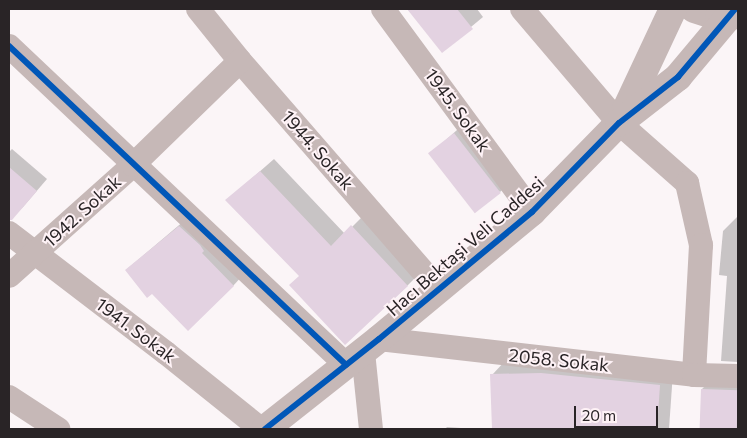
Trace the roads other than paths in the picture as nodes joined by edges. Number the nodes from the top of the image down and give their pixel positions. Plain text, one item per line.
1 (198, 9) edge
2 (384, 9) edge
3 (522, 9) edge
4 (673, 9) edge
5 (694, 9) edge
6 (735, 13) edge
7 (9, 46) edge
8 (240, 61) junction
9 (619, 123) junction
10 (133, 165) junction
11 (532, 212) junction
12 (9, 233) edge
13 (34, 254) junction
14 (9, 276) edge
15 (439, 290) junction
16 (363, 352) junction
17 (694, 375) junction
18 (738, 376) edge
19 (9, 397) edge
20 (58, 429) edge
21 (261, 429) edge
22 (265, 429) edge
23 (371, 429) edge

1 - 8 street, 1944. Sokak
2 - 11 street, 1945. Sokak
3 - 9 street
4 - 9 street, Hacı Bektaşi Veli Caddesi
5 - 6 street
6 - 9 street, Hacı Bektaşi Veli Caddesi
7 - 10 street
8 - 10 street, 1942. Sokak
8 - 15 street, 1944. Sokak
9 - 11 street, Hacı Bektaşi Veli Caddesi
9 - 17 street
10 - 13 street, 1942. Sokak
10 - 16 street
11 - 15 street, Hacı Bektaşi Veli Caddesi
12 - 13 street, 1941. Sokak
13 - 14 street, 1942. Sokak
13 - 21 street, 1941. Sokak
15 - 16 street, Hacı Bektaşi Veli Caddesi
16 - 17 street, 2058. Sokak
16 - 22 street, Hacı Bektaşi Veli Caddesi
16 - 23 street
17 - 18 street, 2058. Sokak
19 - 20 street

